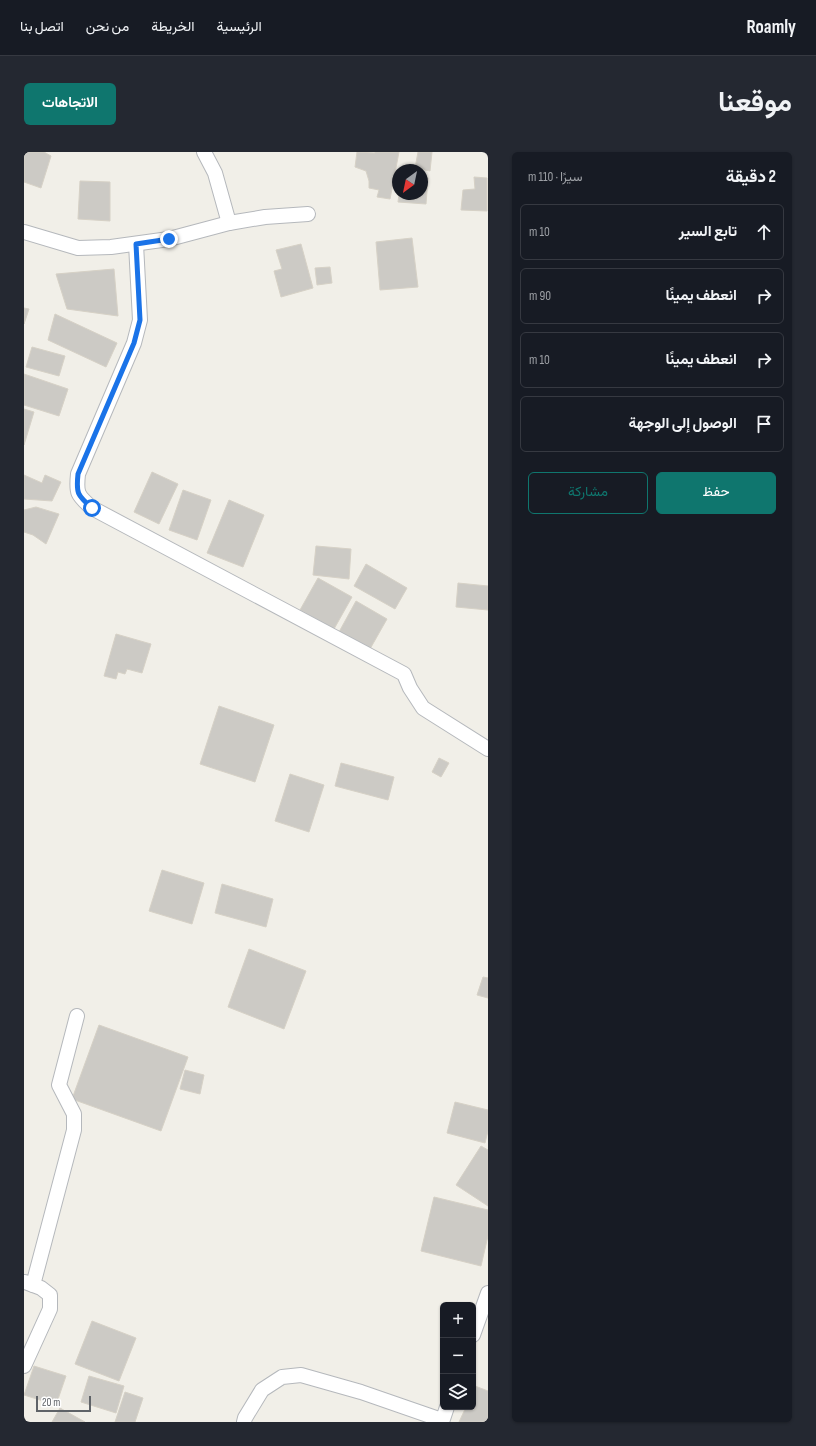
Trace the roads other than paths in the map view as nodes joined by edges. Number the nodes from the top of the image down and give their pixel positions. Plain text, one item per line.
1 (204, 152) edge
2 (308, 214) dead end
3 (229, 223) junction
4 (24, 232) edge
5 (136, 244) junction
6 (488, 749) edge
7 (77, 1016) dead end
8 (29, 1284) edge
9 (488, 1293) edge
10 (476, 1327) edge
11 (24, 1366) edge
12 (444, 1416) edge
13 (244, 1422) edge

1 - 3 street
2 - 3 street
3 - 5 street
4 - 5 street
5 - 6 street
7 - 8 street
8 - 11 street
9 - 10 street
12 - 13 street

